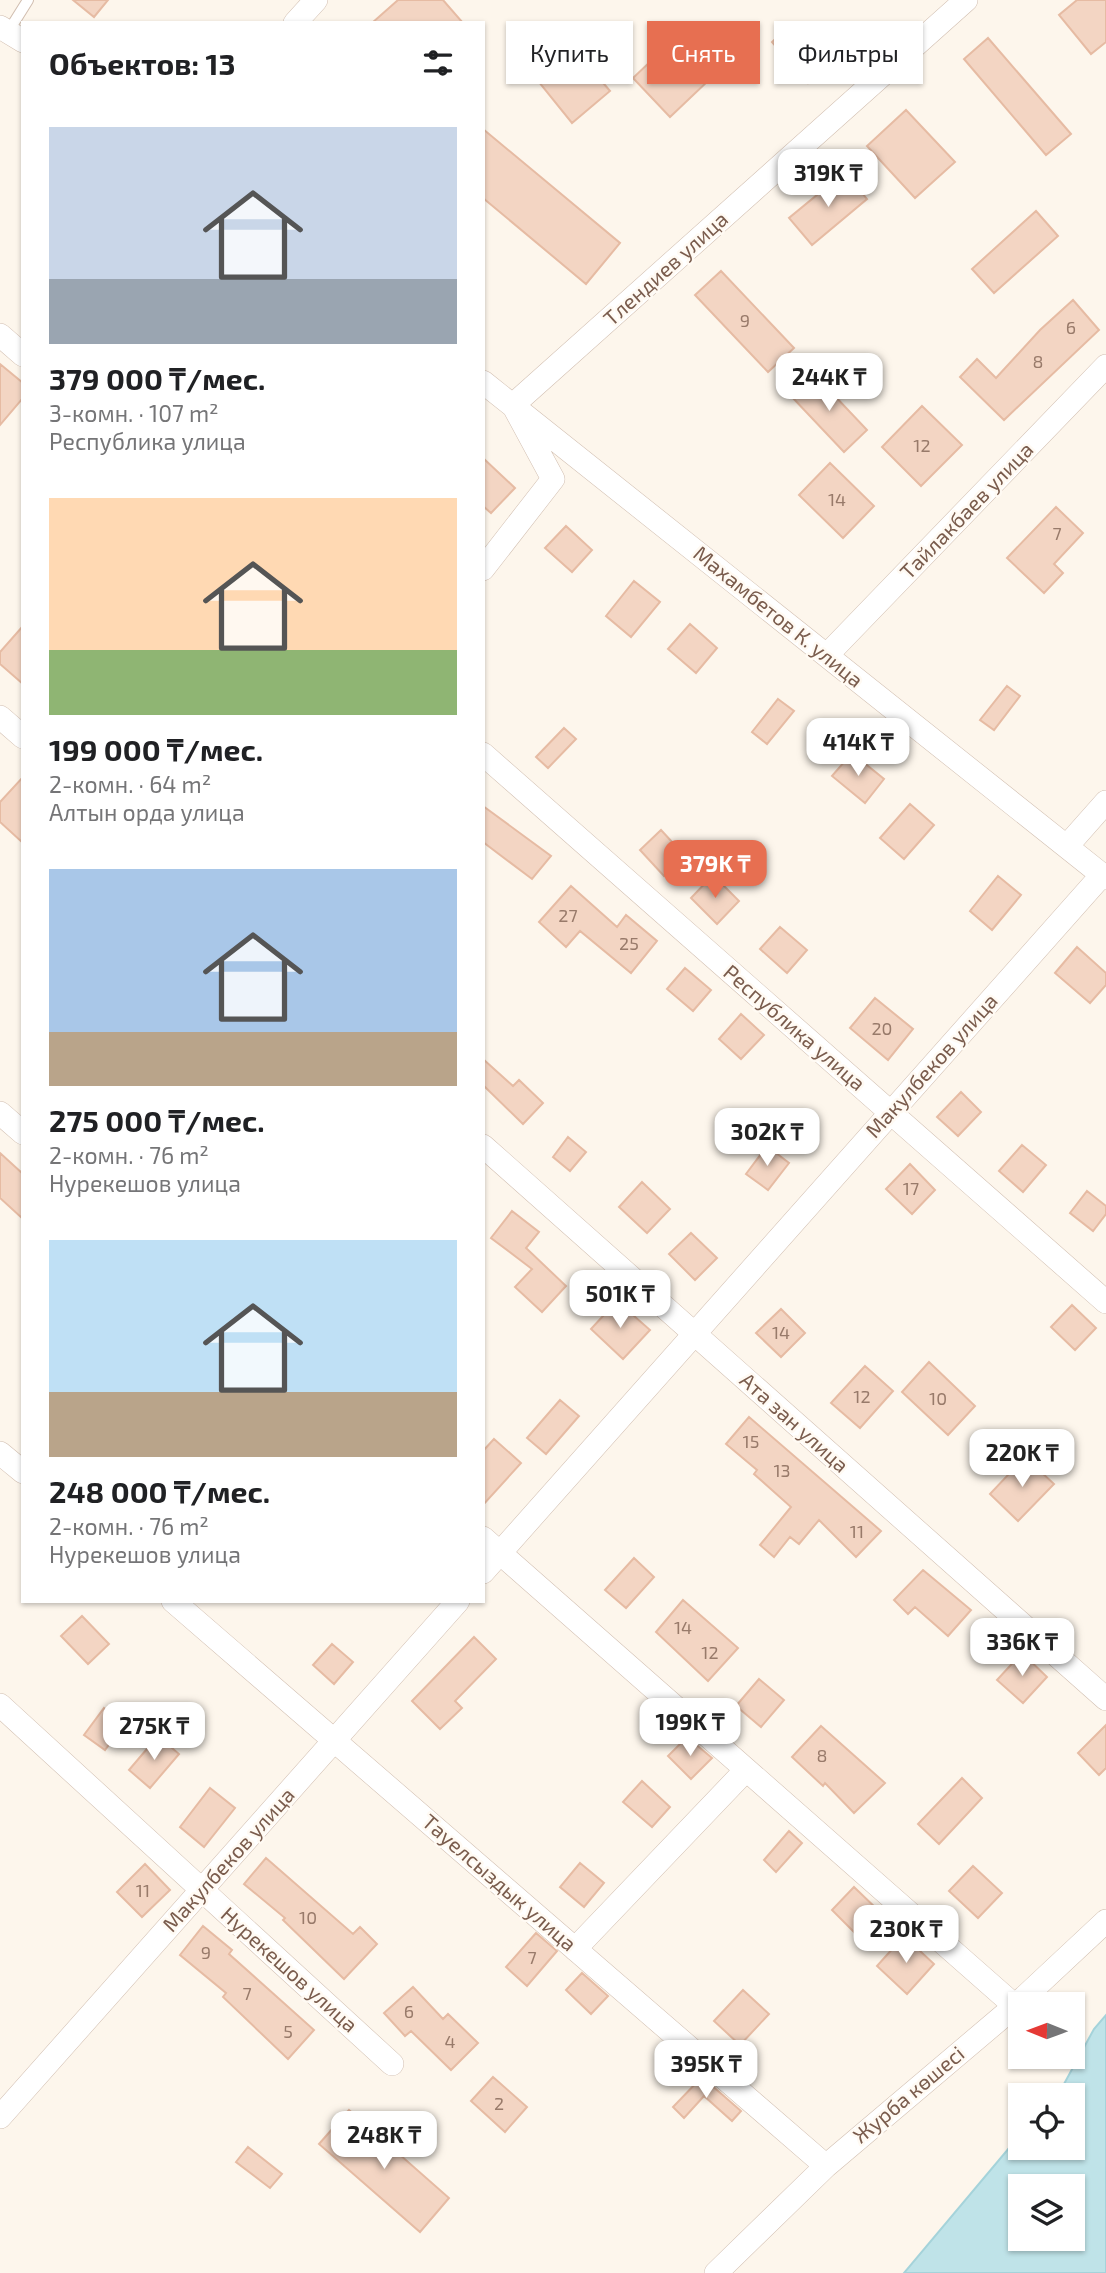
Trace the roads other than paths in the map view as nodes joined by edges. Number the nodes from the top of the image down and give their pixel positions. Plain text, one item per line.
1 (28, 0) edge
2 (316, 0) edge
3 (966, 0) edge
4 (297, 21) edge
5 (10, 34) edge
6 (0, 335) edge
7 (21, 353) edge
8 (1106, 366) edge
9 (485, 384) edge
10 (513, 405) junction
11 (485, 566) edge
12 (827, 656) junction
13 (0, 717) edge
14 (21, 735) edge
15 (485, 756) edge
16 (1106, 802) edge
17 (1067, 846) junction
18 (1104, 876) edge
19 (0, 1113) edge
20 (891, 1113) junction
21 (21, 1131) edge
22 (485, 1148) edge
23 (1106, 1302) edge
24 (694, 1334) junction
25 (0, 1453) edge
26 (21, 1470) edge
27 (491, 1546) edge
28 (485, 1566) edge
29 (175, 1603) edge
30 (455, 1603) edge
31 (1106, 1699) edge
32 (0, 1705) edge
33 (335, 1741) junction
34 (746, 1770) junction
35 (202, 1890) junction
36 (1106, 1922) edge
37 (575, 1949) junction
38 (1029, 1992) edge
39 (1008, 2001) edge
40 (1008, 2011) edge
41 (392, 2064) dead end
42 (0, 2117) edge
43 (826, 2166) junction
44 (716, 2273) edge

1 - 5 lane
2 - 4 street
3 - 10 street, Тлендиев улица
6 - 7 street
8 - 12 street, Тайлакбаев улица
9 - 10 street, Махамбетов К. улица
10 - 11 street
10 - 12 street, Махамбетов К. улица
12 - 17 street, Махамбетов К. улица
13 - 14 street
15 - 20 street, Республика улица
16 - 17 street
17 - 18 street, Махамбетов К. улица
18 - 20 street, Макулбеков улица
19 - 21 street
20 - 23 street, Республика улица
20 - 24 street, Макулбеков улица
22 - 24 street, Ата зан улица
24 - 27 street, Макулбеков улица
24 - 31 street, Ата зан улица
25 - 26 street
27 - 28 street, Макулбеков улица
27 - 34 street
29 - 33 street, Тауелсыздык улица
30 - 33 street, Макулбеков улица
32 - 35 street, Нурекешов улица
33 - 35 street, Макулбеков улица
33 - 37 street, Тауелсыздык улица
34 - 37 street
34 - 39 street
35 - 41 street, Нурекешов улица
35 - 42 street, Макулбеков улица
36 - 38 street, Журба көшесі
37 - 43 street, Тауелсыздык улица
40 - 43 street, Журба көшесі
43 - 44 street, Журба көшесі

